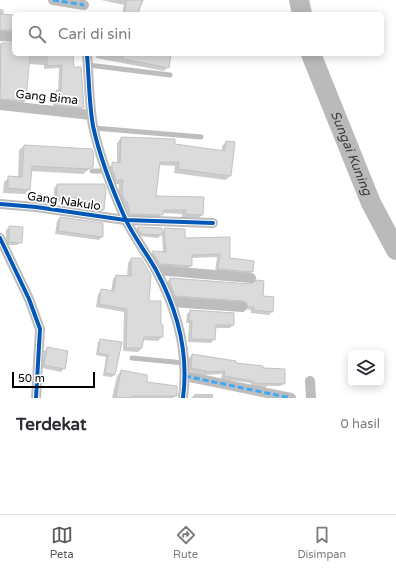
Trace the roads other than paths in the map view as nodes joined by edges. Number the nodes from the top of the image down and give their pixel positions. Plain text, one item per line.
1 (53, 0) edge
2 (84, 6) edge
3 (0, 36) edge
4 (12, 37) edge
5 (86, 56) edge
6 (88, 65) junction
7 (170, 75) dead end
8 (0, 105) edge
9 (92, 115) junction
10 (94, 128) junction
11 (201, 137) dead end
12 (92, 171) dead end
13 (106, 171) junction
14 (0, 204) edge
15 (126, 220) junction
16 (213, 223) dead end
17 (0, 238) edge
18 (156, 270) junction
19 (251, 278) dead end
20 (171, 302) junction
21 (242, 307) dead end
22 (132, 358) dead end
23 (184, 363) junction
24 (185, 376) junction
25 (310, 381) dead end
26 (36, 398) edge
27 (183, 398) edge
28 (291, 398) edge
29 (311, 398) edge

1 - 2 street
3 - 4 street
5 - 6 street
6 - 7 lane
6 - 9 street
8 - 9 street, Gang Bima
9 - 10 street
10 - 11 lane
10 - 13 street
12 - 13 lane
13 - 15 street
14 - 15 street, Gang Nakulo
15 - 16 street, Gang Nakulo
15 - 18 street
17 - 26 street
18 - 19 street
18 - 20 street
20 - 21 street
20 - 23 street
22 - 23 lane
23 - 24 street
24 - 27 street
24 - 28 street
25 - 29 street

